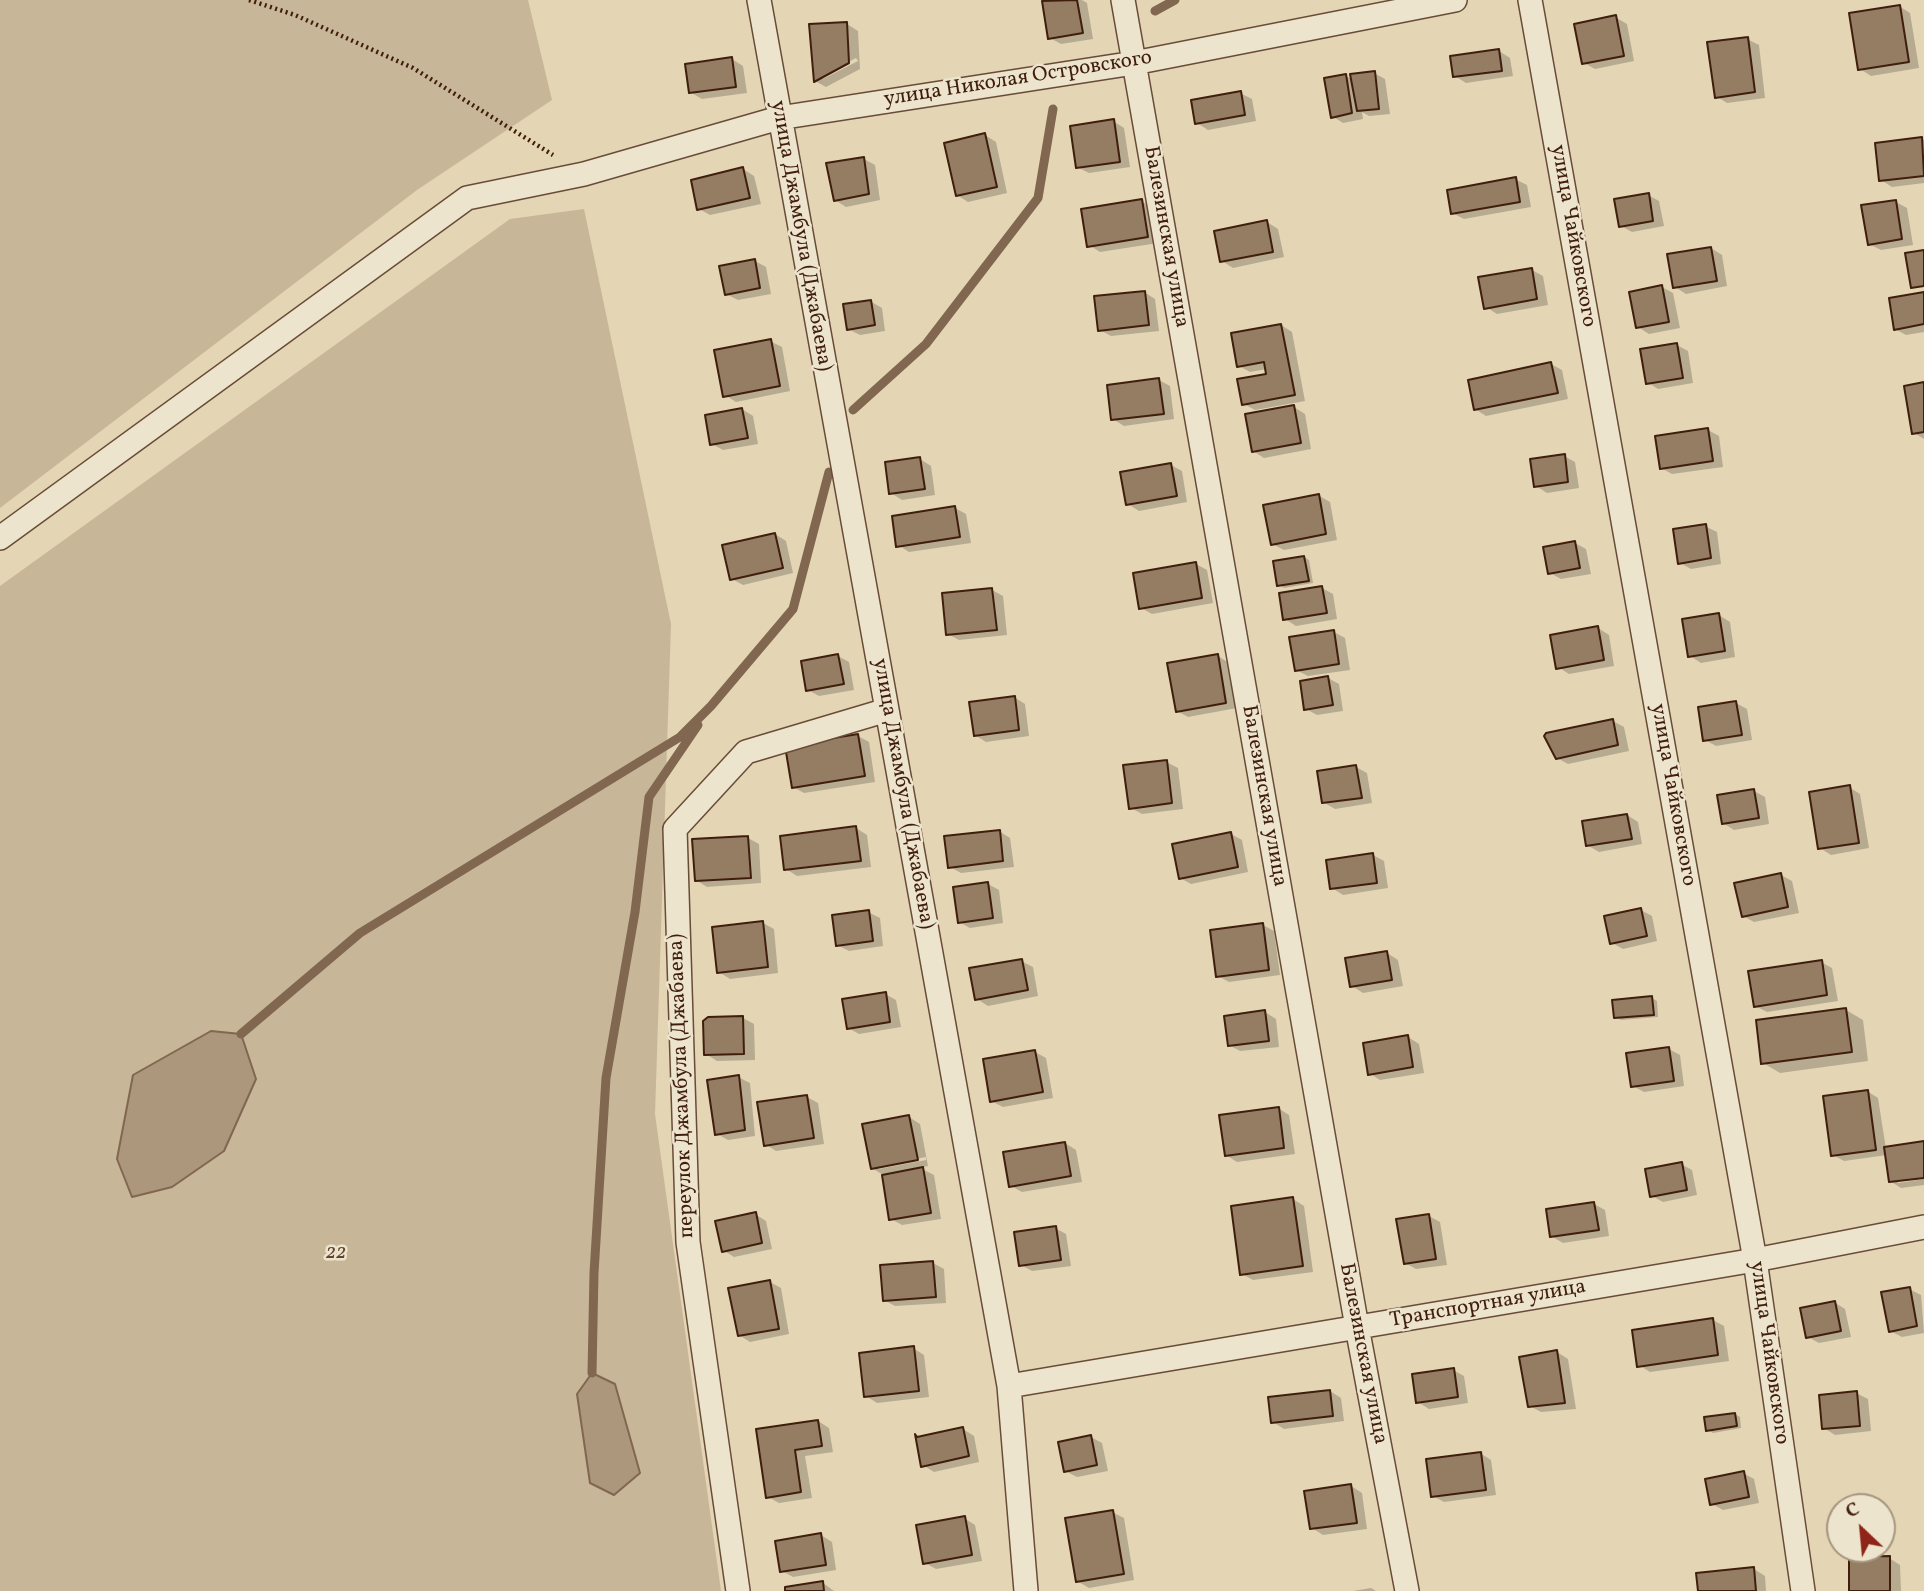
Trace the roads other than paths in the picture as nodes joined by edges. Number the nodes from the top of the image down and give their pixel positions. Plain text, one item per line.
1 (759, 0) edge
2 (1123, 0) edge
3 (1455, 0) edge
4 (1530, 0) edge
5 (1134, 63) junction
6 (779, 118) junction
7 (0, 538) edge
8 (887, 710) junction
9 (1924, 1227) edge
10 (1755, 1260) junction
11 (1357, 1327) junction
12 (1009, 1386) junction
13 (738, 1591) edge
14 (1026, 1591) edge
15 (1407, 1591) edge
16 (1803, 1591) edge

1 - 6 street, улица Джамбула (Джабаева)
2 - 5 street, Балезинская улица
3 - 5 street, улица Николая Островского
4 - 10 street, улица Чайковского
5 - 6 street, улица Николая Островского
5 - 11 street, Балезинская улица
6 - 7 street, улица Николая Островского
6 - 8 street, улица Джамбула (Джабаева)
8 - 12 street, улица Джамбула (Джабаева)
8 - 13 street, переулок Джамбула (Джабаева)
9 - 10 street, Транспортная улица
10 - 11 street, Транспортная улица
10 - 16 street, улица Чайковского
11 - 12 street, Транспортная улица
11 - 15 street, Балезинская улица
12 - 14 street, улица Джамбула (Джабаева)

